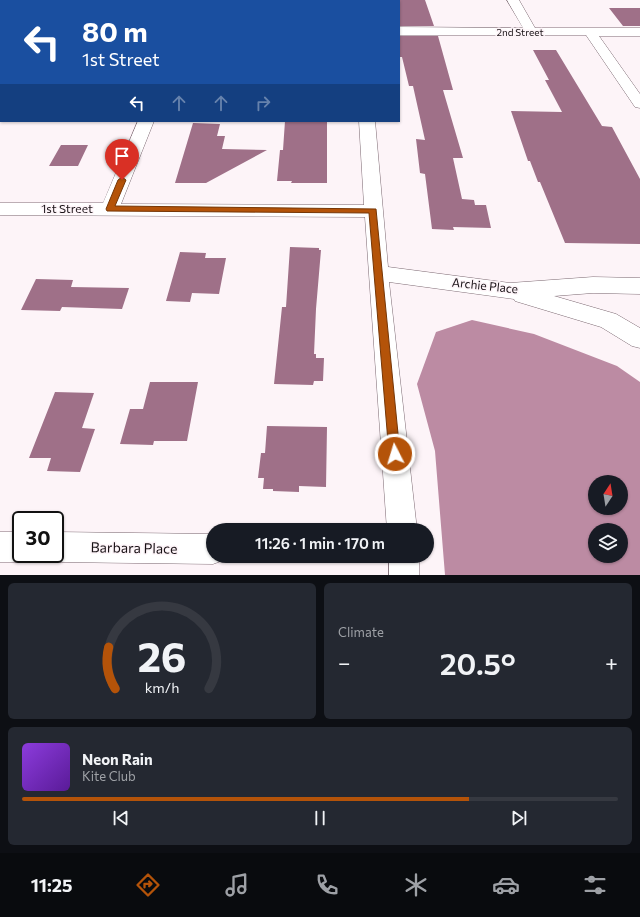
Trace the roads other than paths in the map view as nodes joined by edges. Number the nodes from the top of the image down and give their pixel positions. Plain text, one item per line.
1 (513, 0) edge
2 (400, 31) edge
3 (531, 32) junction
4 (590, 32) junction
5 (640, 32) edge
6 (640, 104) edge
7 (146, 122) edge
8 (367, 122) edge
9 (0, 209) edge
10 (110, 209) junction
11 (373, 211) junction
12 (378, 273) junction
13 (640, 286) edge
14 (510, 291) junction
15 (640, 339) edge
16 (401, 523) edge
17 (0, 547) edge
18 (12, 547) edge
19 (64, 548) edge
20 (206, 549) edge
21 (404, 563) edge
22 (404, 575) edge

1 - 3 street
2 - 3 street, 2nd Street
3 - 4 street, 2nd Street
4 - 5 street, 2nd Street
4 - 6 street
7 - 10 street
8 - 11 street
9 - 10 street, 1st Street
10 - 11 street, 1st Street
11 - 12 street
12 - 14 street, Archie Place
12 - 16 street
13 - 14 street, Archie Place
14 - 15 street
17 - 18 street
19 - 20 street, Barbara Place
21 - 22 street

